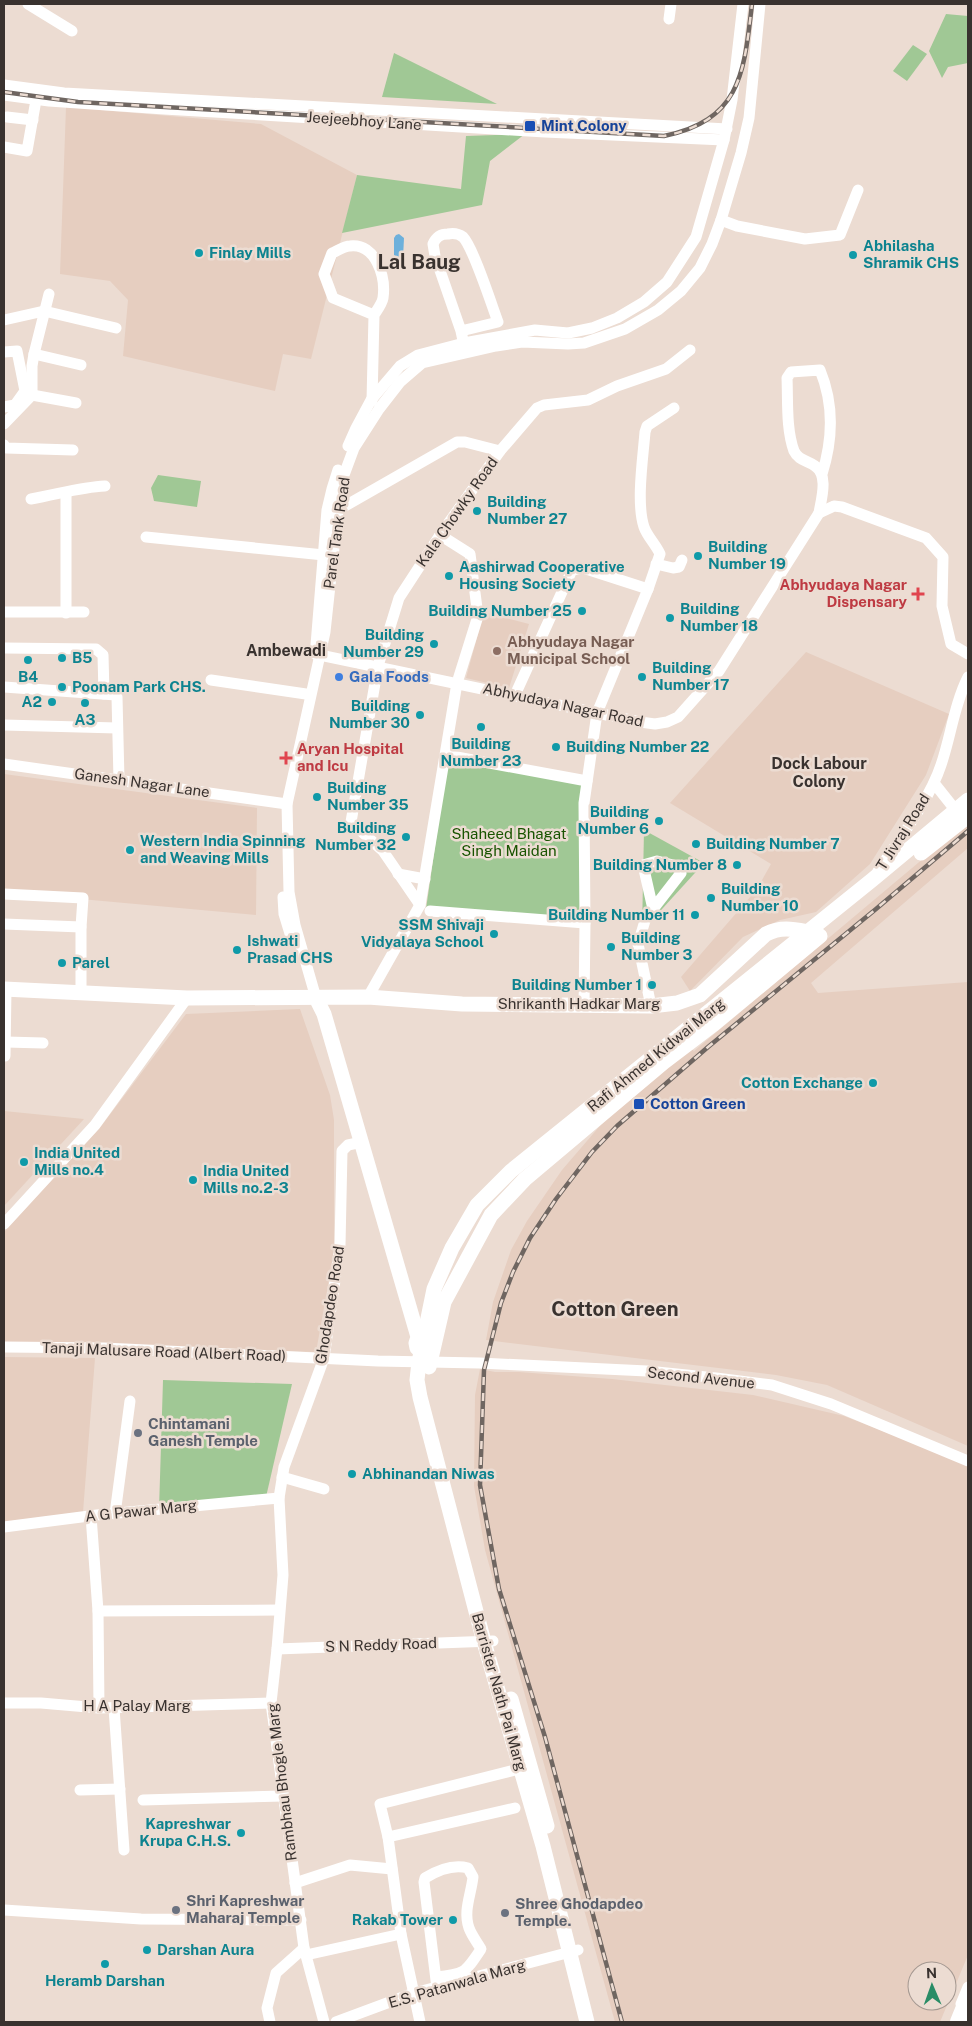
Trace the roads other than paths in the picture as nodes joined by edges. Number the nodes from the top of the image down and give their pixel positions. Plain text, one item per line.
1 (28, 4) edge
2 (671, 4) edge
3 (743, 4) edge
4 (760, 4) edge
5 (669, 19) dead end
6 (72, 31) dead end
7 (4, 85) edge
8 (21, 93) junction
9 (4, 95) edge
10 (36, 100) junction
11 (236, 108) junction
12 (445, 113) junction
13 (7, 116) dead end
14 (33, 120) junction
15 (611, 123) junction
16 (444, 126) junction
17 (610, 135) junction
18 (726, 135) junction
19 (4, 147) edge
20 (858, 190) dead end
21 (721, 220) junction
22 (49, 294) dead end
23 (44, 311) junction
24 (374, 315) junction
25 (4, 320) edge
26 (116, 328) dead end
27 (522, 337) junction
28 (464, 342) junction
29 (690, 350) dead end
30 (4, 352) edge
31 (34, 354) junction
32 (81, 365) dead end
33 (32, 395) junction
34 (76, 403) dead end
35 (375, 405) junction
36 (4, 408) edge
37 (674, 408) dead end
38 (4, 424) edge
39 (4, 445) edge
40 (72, 450) dead end
41 (500, 451) junction
42 (822, 474) junction
43 (105, 486) dead end
44 (66, 493) junction
45 (31, 499) dead end
46 (333, 510) junction
47 (819, 513) junction
48 (440, 535) junction
49 (146, 537) dead end
50 (324, 555) junction
51 (682, 560) dead end
52 (656, 564) junction
53 (648, 589) junction
54 (4, 612) edge
55 (84, 612) dead end
56 (66, 613) junction
57 (4, 648) edge
58 (317, 654) junction
59 (968, 654) edge
60 (378, 666) junction
61 (968, 677) edge
62 (211, 680) dead end
63 (457, 683) junction
64 (4, 687) edge
65 (104, 694) junction
66 (306, 694) junction
67 (514, 696) junction
68 (965, 696) edge
69 (597, 713) junction
70 (4, 725) edge
71 (116, 728) junction
72 (446, 755) junction
73 (4, 764) edge
74 (119, 780) junction
75 (587, 781) junction
76 (934, 783) junction
77 (968, 800) edge
78 (284, 803) junction
79 (962, 815) edge
80 (398, 874) junction
81 (425, 879) junction
82 (872, 880) junction
83 (4, 894) edge
84 (425, 908) junction
85 (653, 909) dead end
86 (586, 923) junction
87 (4, 924) edge
88 (81, 926) junction
89 (816, 933) junction
90 (5, 989) edge
91 (81, 993) junction
92 (368, 997) junction
93 (187, 998) junction
94 (312, 998) junction
95 (584, 1006) junction
96 (652, 1006) junction
97 (6, 1042) junction
98 (43, 1043) dead end
99 (5, 1056) dead end
100 (359, 1143) junction
101 (4, 1224) edge
102 (4, 1347) edge
103 (324, 1358) junction
104 (424, 1362) junction
105 (130, 1401) dead end
106 (968, 1461) edge
107 (282, 1477) junction
108 (324, 1490) dead end
109 (279, 1498) junction
110 (115, 1514) junction
111 (91, 1516) junction
112 (4, 1526) edge
113 (279, 1610) junction
114 (98, 1611) junction
115 (489, 1641) junction
116 (277, 1649) junction
117 (4, 1703) edge
118 (271, 1703) junction
119 (99, 1708) junction
120 (114, 1708) junction
121 (526, 1767) junction
122 (120, 1789) junction
123 (80, 1790) dead end
124 (283, 1796) junction
125 (143, 1800) dead end
126 (515, 1808) dead end
127 (388, 1837) junction
128 (124, 1850) dead end
129 (392, 1869) junction
130 (295, 1883) junction
131 (4, 1910) edge
132 (301, 1920) junction
133 (401, 1934) junction
134 (305, 1951) junction
135 (574, 1951) junction
136 (436, 1982) junction
137 (968, 1987) edge
138 (414, 1994) junction
139 (968, 2000) edge
140 (270, 2022) edge
141 (324, 2022) edge
142 (336, 2022) edge
143 (420, 2022) edge
144 (587, 2022) edge
145 (597, 2022) edge
146 (954, 2022) edge
147 (959, 2022) edge

1 - 6 street
2 - 5 street
3 - 18 street
4 - 21 street
7 - 8 street
8 - 9 street, Jeejeebhoy Lane
8 - 10 street, Jeejeebhoy Lane
8 - 11 street
10 - 11 street, Jeejeebhoy Lane
10 - 14 street
11 - 12 street
11 - 16 street, Jeejeebhoy Lane
12 - 15 street
12 - 16 street
13 - 14 street
14 - 19 street
15 - 17 street
15 - 18 street
16 - 17 street, Jeejeebhoy Lane
17 - 18 street, Jeejeebhoy Lane
18 - 27 street
20 - 21 street
21 - 27 street
22 - 23 street
23 - 25 street
23 - 26 street
23 - 31 street
24 - 24 street
24 - 35 street
27 - 28 street
28 - 28 street
28 - 35 street
29 - 41 street
30 - 36 street
31 - 32 street
31 - 33 street
33 - 34 street
33 - 38 street
35 - 46 street, Parel Tank Road
37 - 52 street
39 - 40 street
41 - 46 street, Kala Chowky Road
41 - 48 street, Kala Chowky Road
42 - 42 street
42 - 47 street
43 - 44 street
44 - 45 street
44 - 56 street
46 - 50 street
46 - 58 street, Parel Tank Road
47 - 59 street
47 - 69 street, Abhyudaya Nagar Road
48 - 60 street, Kala Chowky Road
48 - 63 street
49 - 50 street
50 - 58 street
51 - 52 street
52 - 53 street
53 - 67 street
53 - 69 street
54 - 56 street
55 - 56 street
57 - 65 street
58 - 60 street, Abhyudaya Nagar Road
58 - 66 street
58 - 78 street, Parel Tank Road
60 - 63 street, Abhyudaya Nagar Road
60 - 80 street, Kala Chowky Road
61 - 68 street, T Jivraj Road
62 - 66 street
63 - 67 street, Abhyudaya Nagar Road
63 - 72 street
64 - 65 street
65 - 71 street
66 - 78 street
67 - 69 street, Abhyudaya Nagar Road
68 - 76 street, T Jivraj Road
69 - 75 street
70 - 71 street
71 - 74 street
72 - 75 street
72 - 81 street
73 - 74 street, Ganesh Nagar Lane
74 - 78 street, Ganesh Nagar Lane
75 - 86 street
76 - 79 street
76 - 82 street, T Jivraj Road
77 - 79 main road, Rafi Ahmed Kidwai Marg
78 - 94 street, Parel Tank Road
79 - 82 main road, Rafi Ahmed Kidwai Marg
79 - 89 main road, Rafi Ahmed Kidwai Marg
80 - 81 street
80 - 84 street
81 - 84 street
82 - 89 main road, Rafi Ahmed Kidwai Marg
83 - 88 street
84 - 86 street
84 - 92 street
85 - 96 street
86 - 95 street
87 - 88 street
88 - 91 street
89 - 96 main road, Shrikanth Hadkar Marg
89 - 104 main road, Rafi Ahmed Kidwai Marg
90 - 91 main road, Shrikanth Hadkar Marg
90 - 97 street
91 - 93 main road, Shrikanth Hadkar Marg
92 - 94 main road, Shrikanth Hadkar Marg
92 - 95 main road, Shrikanth Hadkar Marg
93 - 94 main road, Shrikanth Hadkar Marg
93 - 101 street
94 - 100 main road
95 - 96 main road, Shrikanth Hadkar Marg
97 - 98 street
97 - 99 street
100 - 103 street, Ghodapdeo Road
100 - 104 main road
102 - 103 street, Tanaji Malusare Road (Albert Road)
103 - 104 street, Tanaji Malusare Road (Albert Road)
103 - 107 street, Ghodapdeo Road
104 - 106 street, Second Avenue
104 - 115 main road, Barrister Nath Pai Marg
105 - 110 street
107 - 108 street
107 - 109 street, Ghodapdeo Road
109 - 110 street, A G Pawar Marg
109 - 113 street, Rambhau Bhogle Marg
110 - 111 street, A G Pawar Marg
111 - 112 street, A G Pawar Marg
111 - 114 street
113 - 114 street
113 - 116 street, Rambhau Bhogle Marg
114 - 119 street
115 - 116 street, S N Reddy Road
115 - 121 main road, Barrister Nath Pai Marg
116 - 118 street, Rambhau Bhogle Marg
117 - 119 street, H A Palay Marg
118 - 120 street, H A Palay Marg
118 - 124 street, Rambhau Bhogle Marg
119 - 120 street, H A Palay Marg
120 - 122 street
121 - 127 street
121 - 135 main road, Barrister Nath Pai Marg
122 - 123 street
122 - 128 street
124 - 125 street
124 - 130 street, Rambhau Bhogle Marg
126 - 127 street
127 - 129 street
129 - 130 street
129 - 133 street
130 - 132 street, Rambhau Bhogle Marg
131 - 132 street
132 - 134 street, Rambhau Bhogle Marg
133 - 134 street
133 - 138 street
134 - 140 street
134 - 141 street, Rambhau Bhogle Marg
135 - 136 street, E.S. Patanwala Marg
135 - 144 main road, Barrister Nath Pai Marg
135 - 145 main road, Barrister Nath Pai Marg
136 - 136 street
136 - 138 street, E.S. Patanwala Marg
137 - 146 street
138 - 142 street, E.S. Patanwala Marg
138 - 143 street
139 - 147 highway

